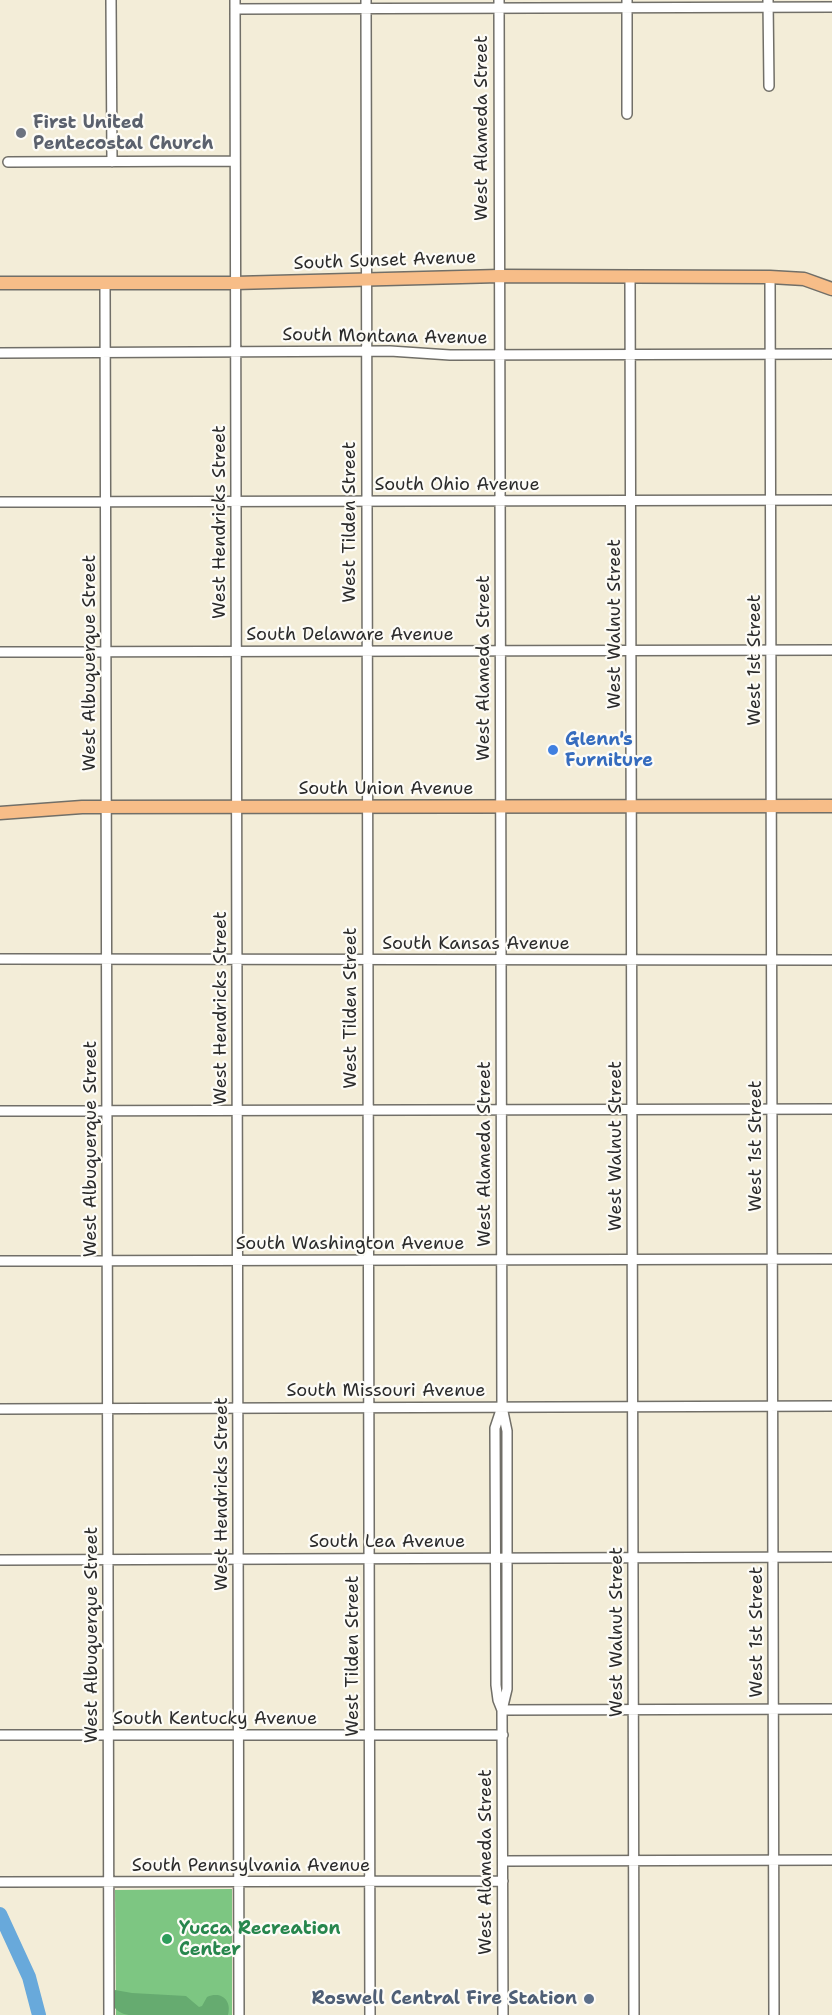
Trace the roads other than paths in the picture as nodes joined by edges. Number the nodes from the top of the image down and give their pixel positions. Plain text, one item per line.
1 (111, 0) edge
2 (768, 3) edge
3 (235, 4) edge
4 (366, 4) edge
5 (499, 4) edge
6 (627, 4) edge
7 (832, 7) edge
8 (769, 86) dead end
9 (627, 114) dead end
10 (235, 161) junction
11 (8, 162) dead end
12 (112, 162) junction
13 (499, 276) junction
14 (630, 276) junction
15 (770, 277) junction
16 (366, 279) junction
17 (0, 283) edge
18 (235, 283) junction
19 (105, 284) junction
20 (832, 289) edge
21 (367, 351) junction
22 (236, 352) junction
23 (0, 353) edge
24 (105, 353) junction
25 (630, 354) junction
26 (770, 354) junction
27 (832, 354) edge
28 (500, 355) junction
29 (832, 500) edge
30 (500, 501) junction
31 (631, 501) junction
32 (771, 501) junction
33 (0, 502) edge
34 (106, 502) junction
35 (236, 502) junction
36 (367, 502) junction
37 (771, 650) junction
38 (832, 650) edge
39 (500, 651) junction
40 (631, 651) junction
41 (0, 652) edge
42 (106, 652) junction
43 (237, 652) junction
44 (367, 652) junction
45 (771, 806) junction
46 (832, 806) edge
47 (107, 807) junction
48 (237, 807) junction
49 (367, 807) junction
50 (500, 807) junction
51 (632, 807) junction
52 (0, 813) edge
53 (0, 959) edge
54 (107, 960) junction
55 (367, 960) junction
56 (501, 960) junction
57 (632, 960) junction
58 (772, 960) junction
59 (832, 960) edge
60 (237, 961) junction
61 (501, 1109) junction
62 (632, 1109) junction
63 (772, 1109) junction
64 (832, 1109) edge
65 (238, 1110) junction
66 (0, 1111) edge
67 (107, 1111) junction
68 (368, 1111) junction
69 (633, 1259) junction
70 (773, 1259) junction
71 (832, 1259) edge
72 (107, 1260) junction
73 (238, 1260) junction
74 (369, 1260) junction
75 (501, 1260) junction
76 (0, 1261) edge
77 (633, 1406) junction
78 (773, 1406) junction
79 (832, 1406) edge
80 (369, 1407) junction
81 (502, 1407) junction
82 (108, 1408) junction
83 (238, 1408) junction
84 (0, 1409) edge
85 (832, 1557) edge
86 (369, 1558) junction
87 (633, 1558) junction
88 (773, 1558) junction
89 (238, 1559) junction
90 (496, 1559) junction
91 (507, 1559) junction
92 (0, 1560) edge
93 (108, 1560) junction
94 (633, 1709) junction
95 (774, 1709) junction
96 (832, 1709) edge
97 (502, 1710) junction
98 (502, 1734) junction
99 (0, 1735) edge
100 (239, 1735) junction
101 (370, 1735) junction
102 (109, 1736) junction
103 (774, 1860) junction
104 (832, 1860) edge
105 (503, 1861) junction
106 (634, 1861) junction
107 (503, 1881) junction
108 (0, 1882) edge
109 (109, 1882) junction
110 (239, 1882) junction
111 (370, 1882) junction
112 (109, 2015) edge
113 (239, 2015) edge
114 (370, 2015) edge
115 (503, 2015) edge
116 (634, 2015) edge
117 (774, 2015) edge

1 - 12 street
2 - 6 street
2 - 7 street
2 - 8 street
3 - 4 street
3 - 10 street, West Hendricks Street
4 - 5 street
4 - 16 street, West Tilden Street
5 - 6 street
5 - 13 street, West Alameda Street
6 - 9 street
10 - 12 street
10 - 18 street, West Hendricks Street
11 - 12 street
13 - 14 main road, South Sunset Avenue
13 - 16 main road, South Sunset Avenue
13 - 28 street, West Alameda Street
14 - 15 main road, South Sunset Avenue
14 - 25 street, West Walnut Street
15 - 20 main road, South Sunset Avenue
15 - 26 street, West 1st Street
16 - 18 main road, South Sunset Avenue
16 - 21 street, West Tilden Street
17 - 19 main road, South Sunset Avenue
18 - 19 main road, South Sunset Avenue
18 - 22 street, West Hendricks Street
19 - 24 street, West Albuquerque Street
21 - 22 street, South Montana Avenue
21 - 28 street, South Montana Avenue
21 - 36 street, West Tilden Street
22 - 24 street, South Montana Avenue
22 - 35 street, West Hendricks Street
23 - 24 street, South Montana Avenue
24 - 34 street, West Albuquerque Street
25 - 26 street, South Montana Avenue
25 - 28 street, South Montana Avenue
25 - 31 street, West Walnut Street
26 - 27 street, South Montana Avenue
26 - 32 street, West 1st Street
28 - 30 street, West Alameda Street
29 - 32 street, South Ohio Avenue
30 - 31 street, South Ohio Avenue
30 - 36 street, South Ohio Avenue
30 - 39 street, West Alameda Street
31 - 32 street, South Ohio Avenue
31 - 40 street, West Walnut Street
32 - 37 street, West 1st Street
33 - 34 street, South Ohio Avenue
34 - 35 street, South Ohio Avenue
34 - 42 street, West Albuquerque Street
35 - 36 street, South Ohio Avenue
35 - 43 street, West Hendricks Street
36 - 44 street, West Tilden Street
37 - 38 street, South Delaware Avenue
37 - 40 street, South Delaware Avenue
37 - 45 street, West 1st Street
39 - 40 street, South Delaware Avenue
39 - 44 street, South Delaware Avenue
39 - 50 street, West Alameda Street
40 - 51 street, West Walnut Street
41 - 42 street, South Delaware Avenue
42 - 43 street, South Delaware Avenue
42 - 47 street, West Albuquerque Street
43 - 44 street, South Delaware Avenue
43 - 48 street, West Hendricks Street
44 - 49 street, West Tilden Street
45 - 46 main road, South Union Avenue
45 - 51 main road, South Union Avenue
45 - 58 street, West 1st Street
47 - 48 main road, South Union Avenue
47 - 52 main road, South Union Avenue
47 - 54 street, West Albuquerque Street
48 - 49 main road, South Union Avenue
48 - 60 street, West Hendricks Street
49 - 50 main road, South Union Avenue
49 - 55 street, West Tilden Street
50 - 51 main road, South Union Avenue
50 - 56 street, West Alameda Street
51 - 57 street, West Walnut Street
53 - 54 street, South Kansas Avenue
54 - 60 street, South Kansas Avenue
54 - 67 street, West Albuquerque Street
55 - 56 street, South Kansas Avenue
55 - 60 street, South Kansas Avenue
55 - 68 street, West Tilden Street
56 - 57 street, South Kansas Avenue
56 - 61 street, West Alameda Street
57 - 58 street, South Kansas Avenue
57 - 62 street, West Walnut Street
58 - 59 street, South Kansas Avenue
58 - 63 street, West 1st Street
60 - 65 street, West Hendricks Street
61 - 62 street
61 - 68 street
61 - 75 street, West Alameda Street
62 - 63 street
62 - 69 street, West Walnut Street
63 - 64 street
63 - 70 street, West 1st Street
65 - 67 street
65 - 68 street
65 - 73 street, West Hendricks Street
66 - 67 street
67 - 72 street, West Albuquerque Street
68 - 74 street, West Tilden Street
69 - 70 street, South Washington Avenue
69 - 75 street, South Washington Avenue
69 - 77 street, West Walnut Street
70 - 71 street, South Washington Avenue
70 - 78 street, West 1st Street
72 - 73 street, South Washington Avenue
72 - 76 street, South Washington Avenue
72 - 82 street, West Albuquerque Street
73 - 74 street, South Washington Avenue
73 - 83 street, West Hendricks Street
74 - 75 street, South Washington Avenue
74 - 80 street, West Tilden Street
75 - 81 street, West Alameda Street
77 - 78 street, South Missouri Avenue
77 - 81 street, South Missouri Avenue
77 - 87 street, West Walnut Street
78 - 79 street, South Missouri Avenue
78 - 88 street, West 1st Street
80 - 81 street, South Missouri Avenue
80 - 83 street, South Missouri Avenue
80 - 86 street, West Tilden Street
81 - 90 street, West Alameda Street
81 - 91 street, West Alameda Street
82 - 83 street, South Missouri Avenue
82 - 84 street, South Missouri Avenue
82 - 93 street, West Albuquerque Street
83 - 89 street, West Hendricks Street
85 - 88 street, South Lea Avenue
86 - 89 street, South Lea Avenue
86 - 90 street, South Lea Avenue
86 - 101 street, West Tilden Street
87 - 88 street, South Lea Avenue
87 - 91 street, South Lea Avenue
87 - 94 street, West Walnut Street
88 - 95 street, West 1st Street
89 - 93 street, South Lea Avenue
89 - 100 street, West Hendricks Street
90 - 91 street, South Lea Avenue
90 - 97 street, West Alameda Street
91 - 97 street, West Alameda Street
92 - 93 street, South Lea Avenue
93 - 102 street, West Albuquerque Street
94 - 95 street
94 - 97 street
94 - 106 street, West Walnut Street
95 - 96 street
95 - 103 street, West 1st Street
97 - 98 street, West Alameda Street
98 - 101 street, South Kentucky Avenue
98 - 105 street, West Alameda Street
99 - 102 street, South Kentucky Avenue
100 - 101 street, South Kentucky Avenue
100 - 102 street, South Kentucky Avenue
100 - 110 street, West Hendricks Street
101 - 111 street, West Tilden Street
102 - 109 street, West Albuquerque Street
103 - 104 street
103 - 106 street
103 - 117 street, West 1st Street
105 - 106 street
105 - 107 street, West Alameda Street
106 - 116 street, West Walnut Street
107 - 111 street, South Pennsylvania Avenue
107 - 115 street, West Alameda Street
108 - 109 street, South Pennsylvania Avenue
109 - 110 street, South Pennsylvania Avenue
109 - 112 street, West Albuquerque Street
110 - 111 street, South Pennsylvania Avenue
110 - 113 street, West Hendricks Street
111 - 114 street, West Tilden Street

